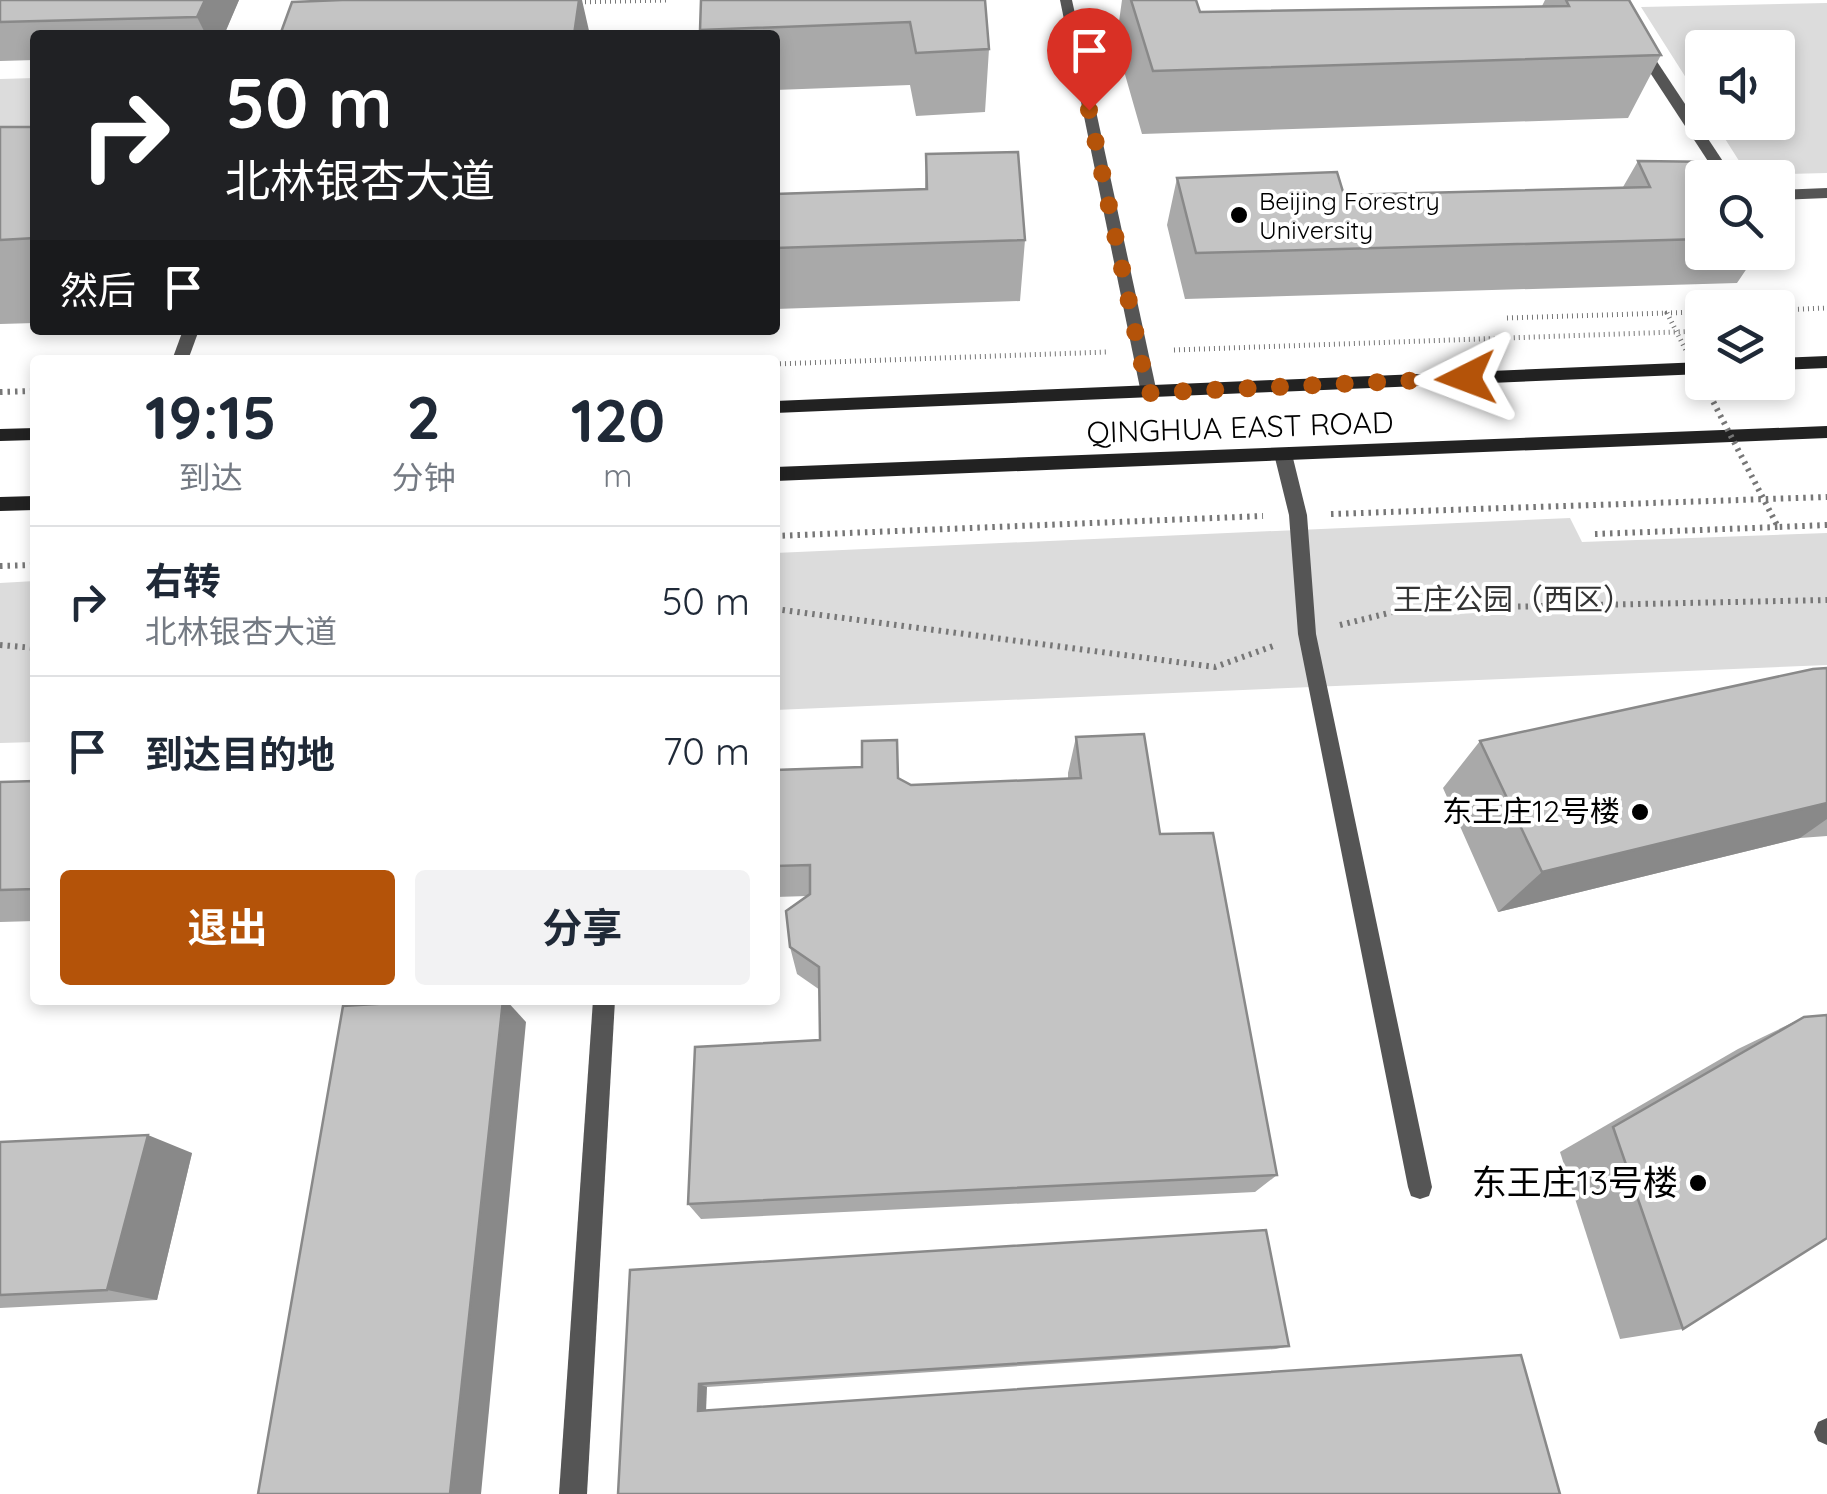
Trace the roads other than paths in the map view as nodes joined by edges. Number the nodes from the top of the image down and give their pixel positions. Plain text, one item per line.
1 (1066, 0) edge
2 (1631, 32) edge
3 (1715, 160) edge
4 (1827, 194) edge
5 (1795, 195) edge
6 (1827, 362) edge
7 (1795, 363) edge
8 (1685, 369) edge
9 (1148, 393) junction
10 (780, 407) edge
11 (1827, 432) edge
12 (30, 434) edge
13 (0, 435) edge
14 (1283, 454) junction
15 (780, 474) edge
16 (30, 503) edge
17 (0, 504) edge
18 (604, 1005) edge
19 (1420, 1187) dead end
20 (573, 1494) edge

1 - 9 street
2 - 3 street
4 - 5 street
6 - 7 main road
8 - 9 main road, QINGHUA EAST ROAD
9 - 10 main road, QINGHUA EAST ROAD
11 - 14 main road, QINGHUA EAST ROAD
12 - 13 main road
14 - 15 main road, QINGHUA EAST ROAD
14 - 19 street
16 - 17 main road
18 - 20 street

